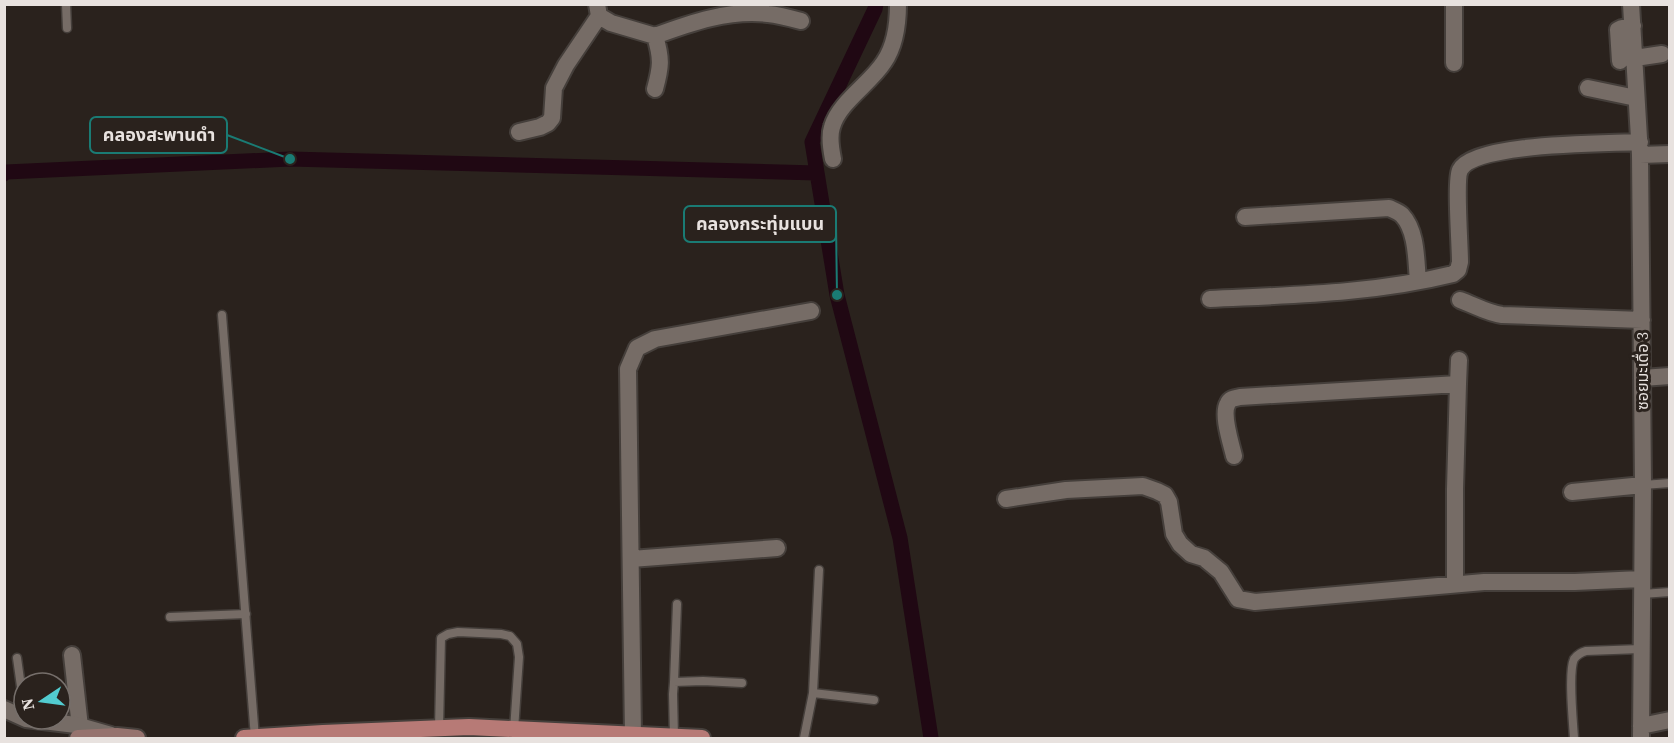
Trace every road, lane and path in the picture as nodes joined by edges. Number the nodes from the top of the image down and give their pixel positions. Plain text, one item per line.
1 (66, 4) edge
2 (898, 4) edge
3 (1454, 4) edge
4 (1631, 4) edge
5 (598, 10) edge
6 (801, 21) dead end
7 (67, 28) dead end
8 (655, 36) junction
9 (1662, 54) dead end
10 (1627, 59) junction
11 (1454, 63) dead end
12 (1588, 88) dead end
13 (655, 89) dead end
14 (1636, 98) junction
15 (519, 132) dead end
16 (1640, 149) junction
17 (1670, 154) edge
18 (833, 159) dead end
19 (1245, 217) dead end
20 (1418, 281) junction
21 (1209, 299) dead end
22 (1460, 300) dead end
23 (811, 311) dead end
24 (222, 315) dead end
25 (1642, 320) junction
26 (1459, 360) dead end
27 (1670, 376) edge
28 (1642, 378) junction
29 (1458, 384) junction
30 (1234, 456) dead end
31 (1670, 483) edge
32 (1643, 485) junction
33 (1572, 492) dead end
34 (1006, 499) dead end
35 (777, 548) dead end
36 (631, 559) junction
37 (819, 570) dead end
38 (1455, 584) junction
39 (1641, 586) junction
40 (1670, 592) edge
41 (677, 604) dead end
42 (246, 614) junction
43 (170, 617) dead end
44 (1641, 649) junction
45 (72, 656) dead end
46 (17, 658) dead end
47 (19, 671) edge
48 (674, 682) junction
49 (742, 683) dead end
50 (813, 693) junction
51 (874, 700) dead end
52 (1670, 720) edge
53 (439, 728) junction
54 (514, 729) junction
55 (1641, 732) edge
56 (79, 733) edge
57 (633, 735) junction
58 (674, 737) junction
59 (137, 738) edge
60 (250, 738) edge
61 (702, 738) edge
62 (804, 738) edge
63 (1574, 738) edge

1 - 7 lane
2 - 18 street
3 - 11 street
4 - 10 street, ซอยมะเดื่อ 3
5 - 8 street
5 - 15 street
6 - 8 street
8 - 13 street
9 - 10 street
10 - 14 street, ซอยมะเดื่อ 3
12 - 14 street
14 - 16 street, ซอยมะเดื่อ 3
16 - 17 street
16 - 20 street
16 - 25 street, ซอยมะเดื่อ 3
19 - 20 street
20 - 21 street
22 - 25 street
23 - 36 street
24 - 42 lane
25 - 28 street, ซอยมะเดื่อ 3
26 - 29 street
27 - 28 street
28 - 32 street, ซอยมะเดื่อ 3
29 - 30 street
29 - 38 street
31 - 32 lane
32 - 33 street
32 - 39 street, ซอยมะเดื่อ 3
34 - 38 street
35 - 36 street
36 - 57 street
37 - 50 lane
38 - 39 street
39 - 40 lane
39 - 44 street, ซอยมะเดื่อ 3
41 - 48 lane
42 - 43 lane
42 - 60 lane
44 - 55 street, ซอยมะเดื่อ 3
44 - 63 lane
45 - 56 street
46 - 47 lane
48 - 49 lane
48 - 58 lane
50 - 51 lane
50 - 62 lane
52 - 55 street
53 - 54 main road
53 - 54 lane
53 - 60 main road
54 - 57 main road
56 - 59 main road
57 - 58 main road
58 - 61 main road

